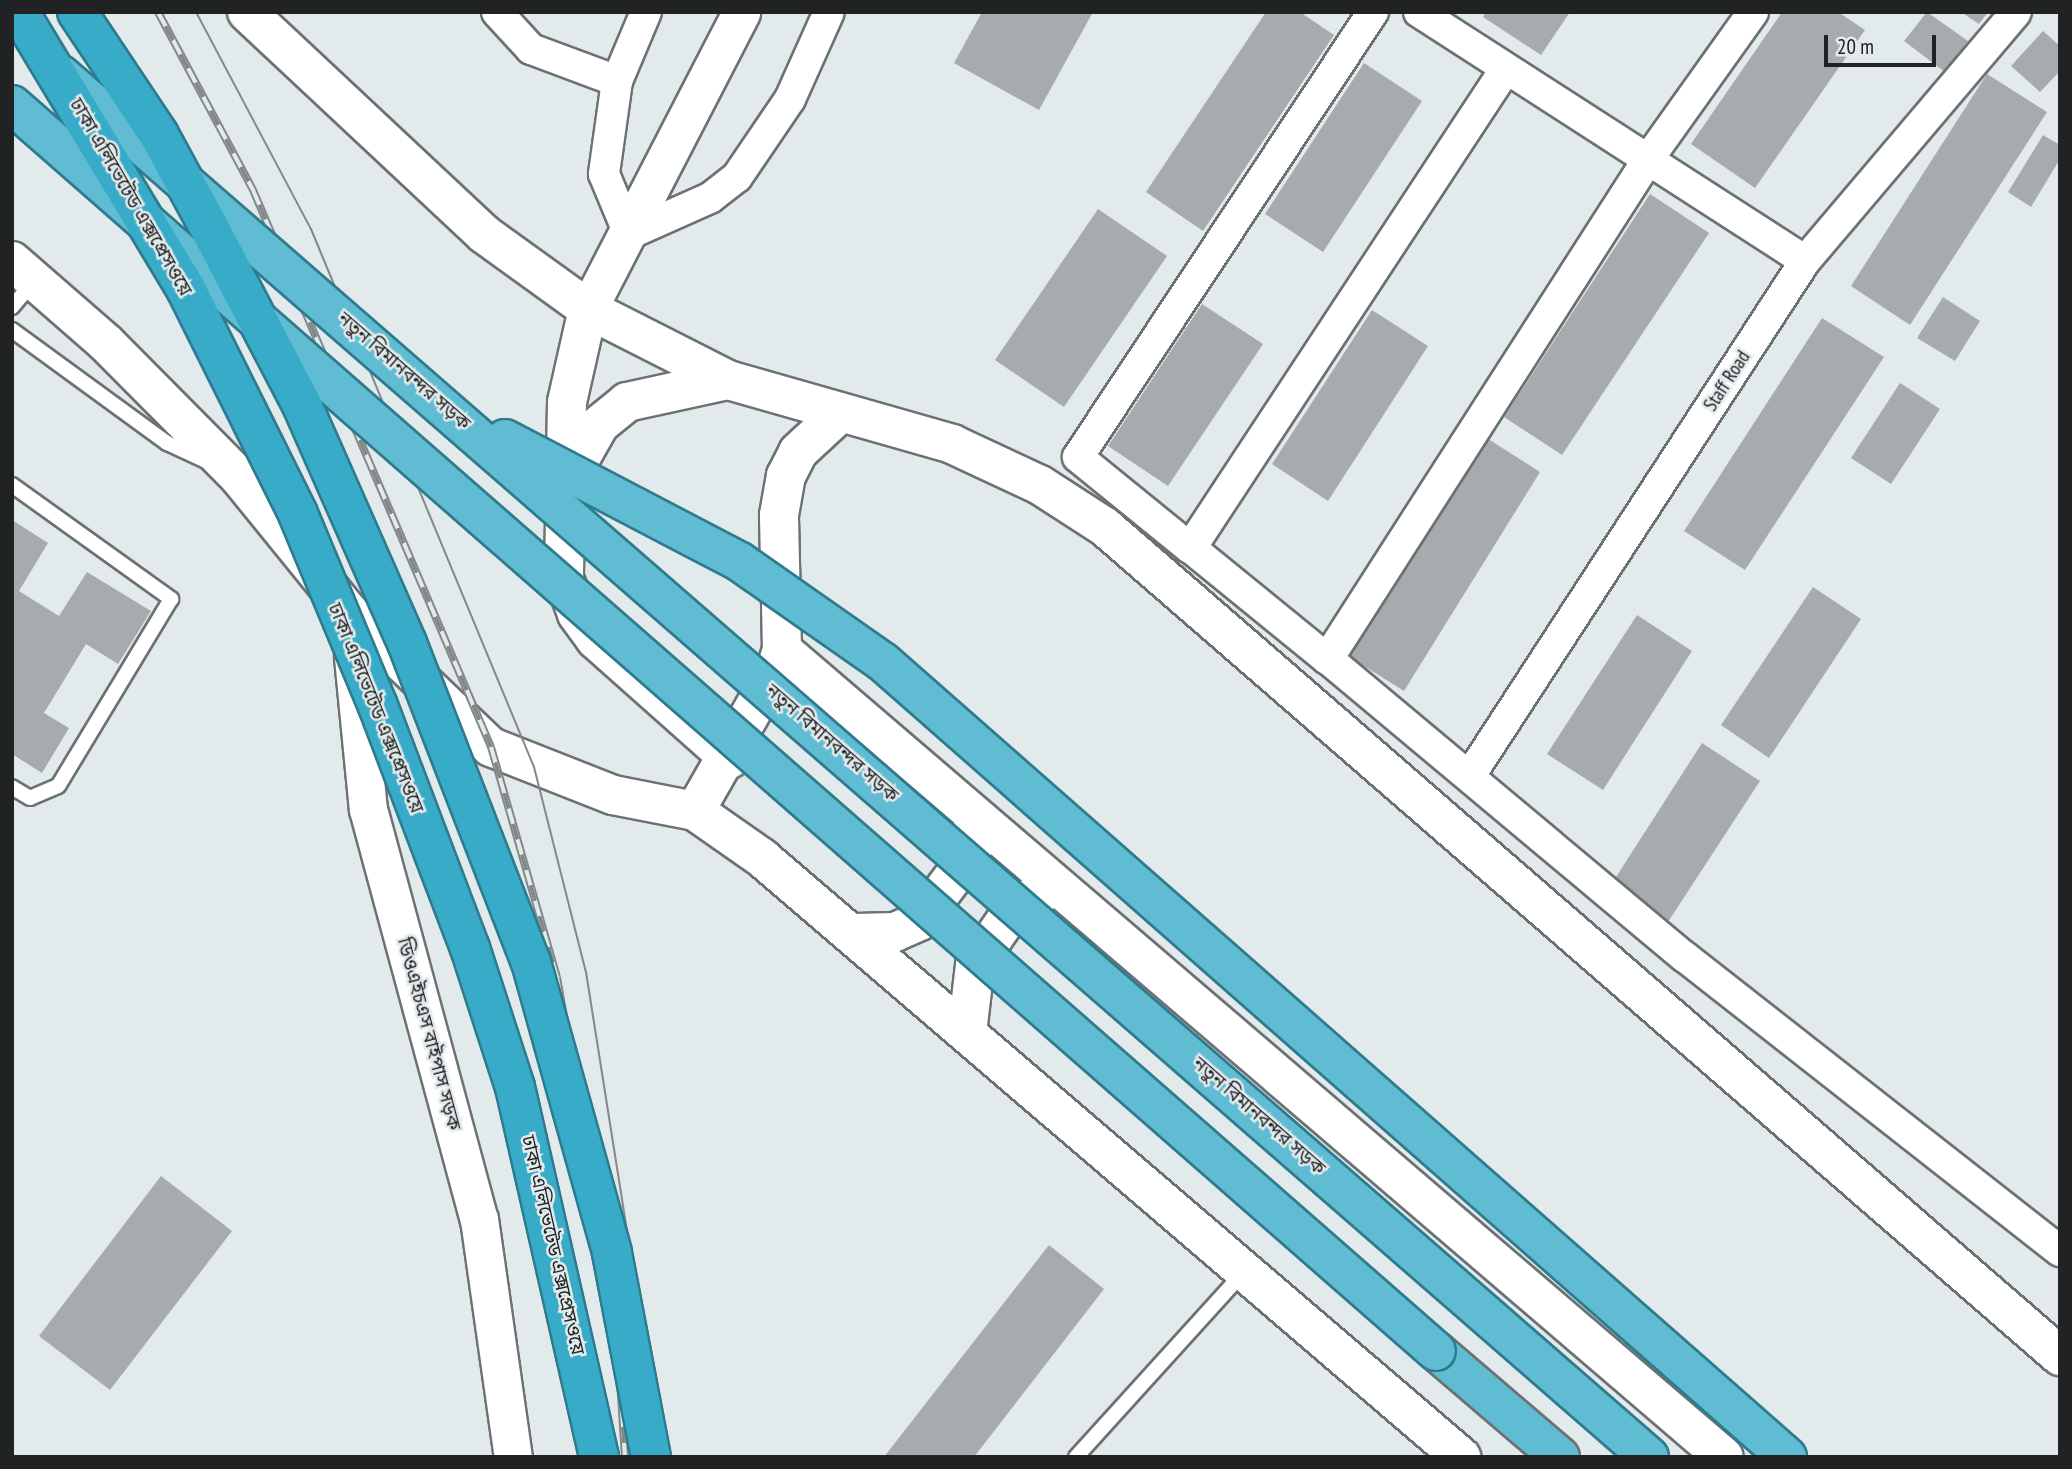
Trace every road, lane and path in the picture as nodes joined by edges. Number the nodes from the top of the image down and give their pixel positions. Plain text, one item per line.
1 (19, 12) edge
2 (77, 12) edge
3 (247, 12) edge
4 (497, 12) edge
5 (646, 12) edge
6 (741, 12) edge
7 (829, 12) edge
8 (1373, 12) edge
9 (1419, 12) edge
10 (1753, 12) edge
11 (2016, 12) edge
12 (12, 32) edge
13 (1506, 70) junction
14 (617, 81) junction
15 (12, 105) edge
16 (1467, 129) junction
17 (1649, 158) junction
18 (629, 234) junction
19 (1805, 261) junction
20 (1582, 263) junction
21 (19, 283) edge
22 (588, 309) junction
23 (12, 330) edge
24 (728, 380) junction
25 (456, 415) junction
26 (838, 415) junction
27 (239, 477) junction
28 (12, 485) edge
29 (563, 491) junction
30 (348, 611) junction
31 (782, 650) junction
32 (730, 759) junction
33 (1471, 774) junction
34 (12, 787) edge
35 (962, 804) junction
36 (695, 811) junction
37 (1064, 891) junction
38 (855, 933) junction
39 (967, 1033) junction
40 (2060, 1251) edge
41 (1247, 1270) junction
42 (2060, 1356) edge
43 (513, 1457) edge
44 (599, 1457) edge
45 (651, 1457) edge
46 (1076, 1457) edge
47 (1461, 1457) edge
48 (1560, 1457) edge
49 (1649, 1457) edge
50 (1724, 1457) edge
51 (1787, 1457) edge

1 - 44 highway, ঢাকা এলিভেটেড এক্সপ্রেসওয়ে, bridge
2 - 45 highway, bridge
3 - 22 main road
4 - 14 street
5 - 14 street
6 - 18 street
7 - 18 street
8 - 16 street
9 - 13 street
10 - 17 street
11 - 19 street, Staff Road
12 - 25 highway, নতুন বিমানবন্দর সড়ক, bridge
13 - 16 street
13 - 17 street
14 - 18 street
15 - 48 highway, bridge
16 - 20 street
17 - 19 street
17 - 20 street
18 - 22 street
19 - 33 street, Staff Road
20 - 33 street
21 - 27 main road
22 - 24 main road
22 - 29 main road
23 - 27 lane
24 - 26 main road
24 - 29 main road
25 - 49 highway, নতুন বিমানবন্দর সড়ক, bridge
25 - 51 highway, bridge
26 - 31 main road
26 - 42 main road
27 - 30 main road
28 - 34 lane
29 - 32 main road
30 - 36 main road
30 - 43 street, ডিওএইচএস বাইপাস সড়ক
31 - 32 main road
31 - 35 main road
32 - 36 main road
33 - 40 street
35 - 37 main road
35 - 38 main road
36 - 38 main road
37 - 39 main road
37 - 50 main road
38 - 39 main road
39 - 41 main road
41 - 46 lane
41 - 47 main road

